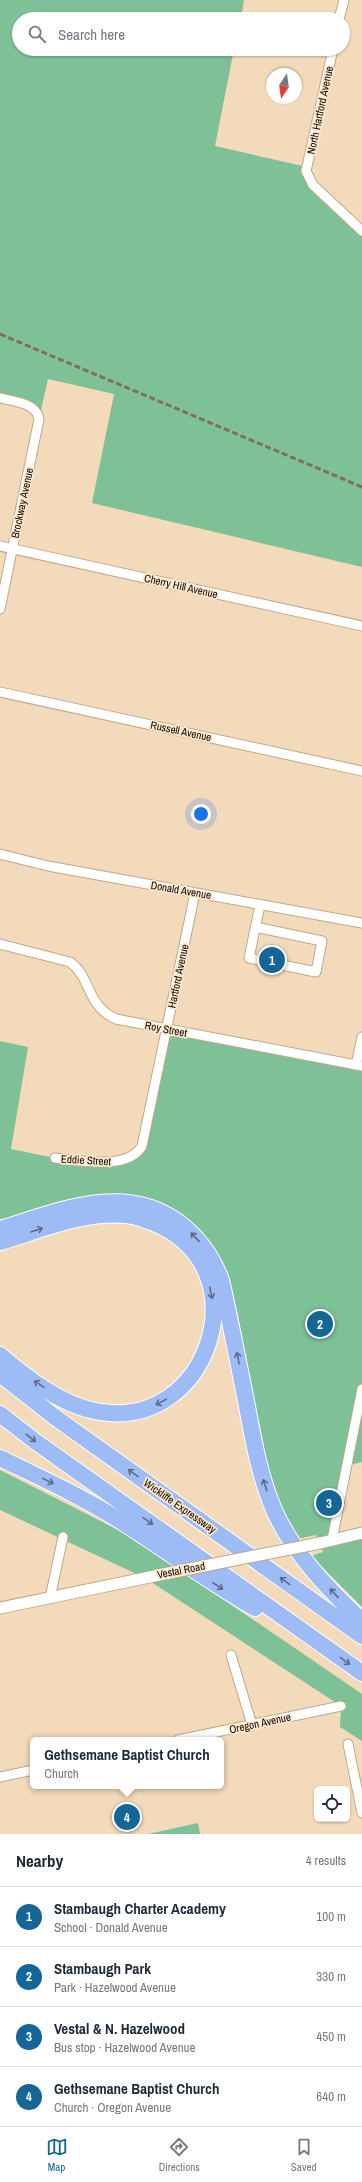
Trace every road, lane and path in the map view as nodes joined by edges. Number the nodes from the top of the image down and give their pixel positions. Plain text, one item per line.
1 (344, 0) edge
2 (341, 12) edge
3 (331, 56) edge
4 (362, 231) edge
5 (0, 398) edge
6 (0, 546) edge
7 (12, 549) junction
8 (0, 609) edge
9 (362, 626) edge
10 (0, 692) edge
11 (362, 771) edge
12 (0, 854) edge
13 (195, 893) junction
14 (260, 904) junction
15 (362, 923) edge
16 (255, 928) junction
17 (0, 944) edge
18 (167, 1029) junction
19 (362, 1039) edge
20 (359, 1066) edge
21 (139, 1152) joint
22 (55, 1158) dead end
23 (0, 1229) edge
24 (0, 1242) edge
25 (0, 1355) edge
26 (0, 1374) edge
27 (362, 1389) edge
28 (0, 1414) edge
29 (0, 1458) edge
30 (362, 1534) edge
31 (63, 1537) dead end
32 (332, 1540) junction
33 (50, 1598) junction
34 (0, 1608) edge
35 (362, 1621) edge
36 (362, 1636) edge
37 (328, 1649) junction
38 (231, 1655) dead end
39 (362, 1673) edge
40 (341, 1706) dead end
41 (252, 1725) junction
42 (193, 1737) edge
43 (348, 1744) dead end
44 (30, 1771) edge
45 (0, 1776) edge
46 (362, 1813) edge

1 - 2 street
3 - 4 street, North Hartford Avenue
5 - 7 street, Brockway Avenue
6 - 7 street, Cherry Hill Avenue
7 - 8 street, Brockway Avenue
7 - 9 street, Cherry Hill Avenue
10 - 11 street, Russell Avenue
12 - 13 street, Donald Avenue
13 - 14 street, Donald Avenue
13 - 18 street, Hartford Avenue
14 - 15 street, Donald Avenue
14 - 16 street
16 - 16 street
17 - 18 street, Roy Street
18 - 20 street, Roy Street
18 - 21 street, Hartford Avenue
19 - 20 street
21 - 22 street, Eddie Street
35 -> 23 highway
24 -> 25 highway
36 -> 26 highway, Wickliffe Expressway
27 - 32 street
28 -> 37 highway
29 -> 37 highway
30 - 32 street, Vestal Road
31 - 33 street
32 - 33 street, Vestal Road, bridge
33 - 34 street, Vestal Road
37 -> 39 highway
38 - 41 street
40 - 41 street, Oregon Avenue
41 - 42 street, Oregon Avenue
43 - 46 street
44 - 45 street

